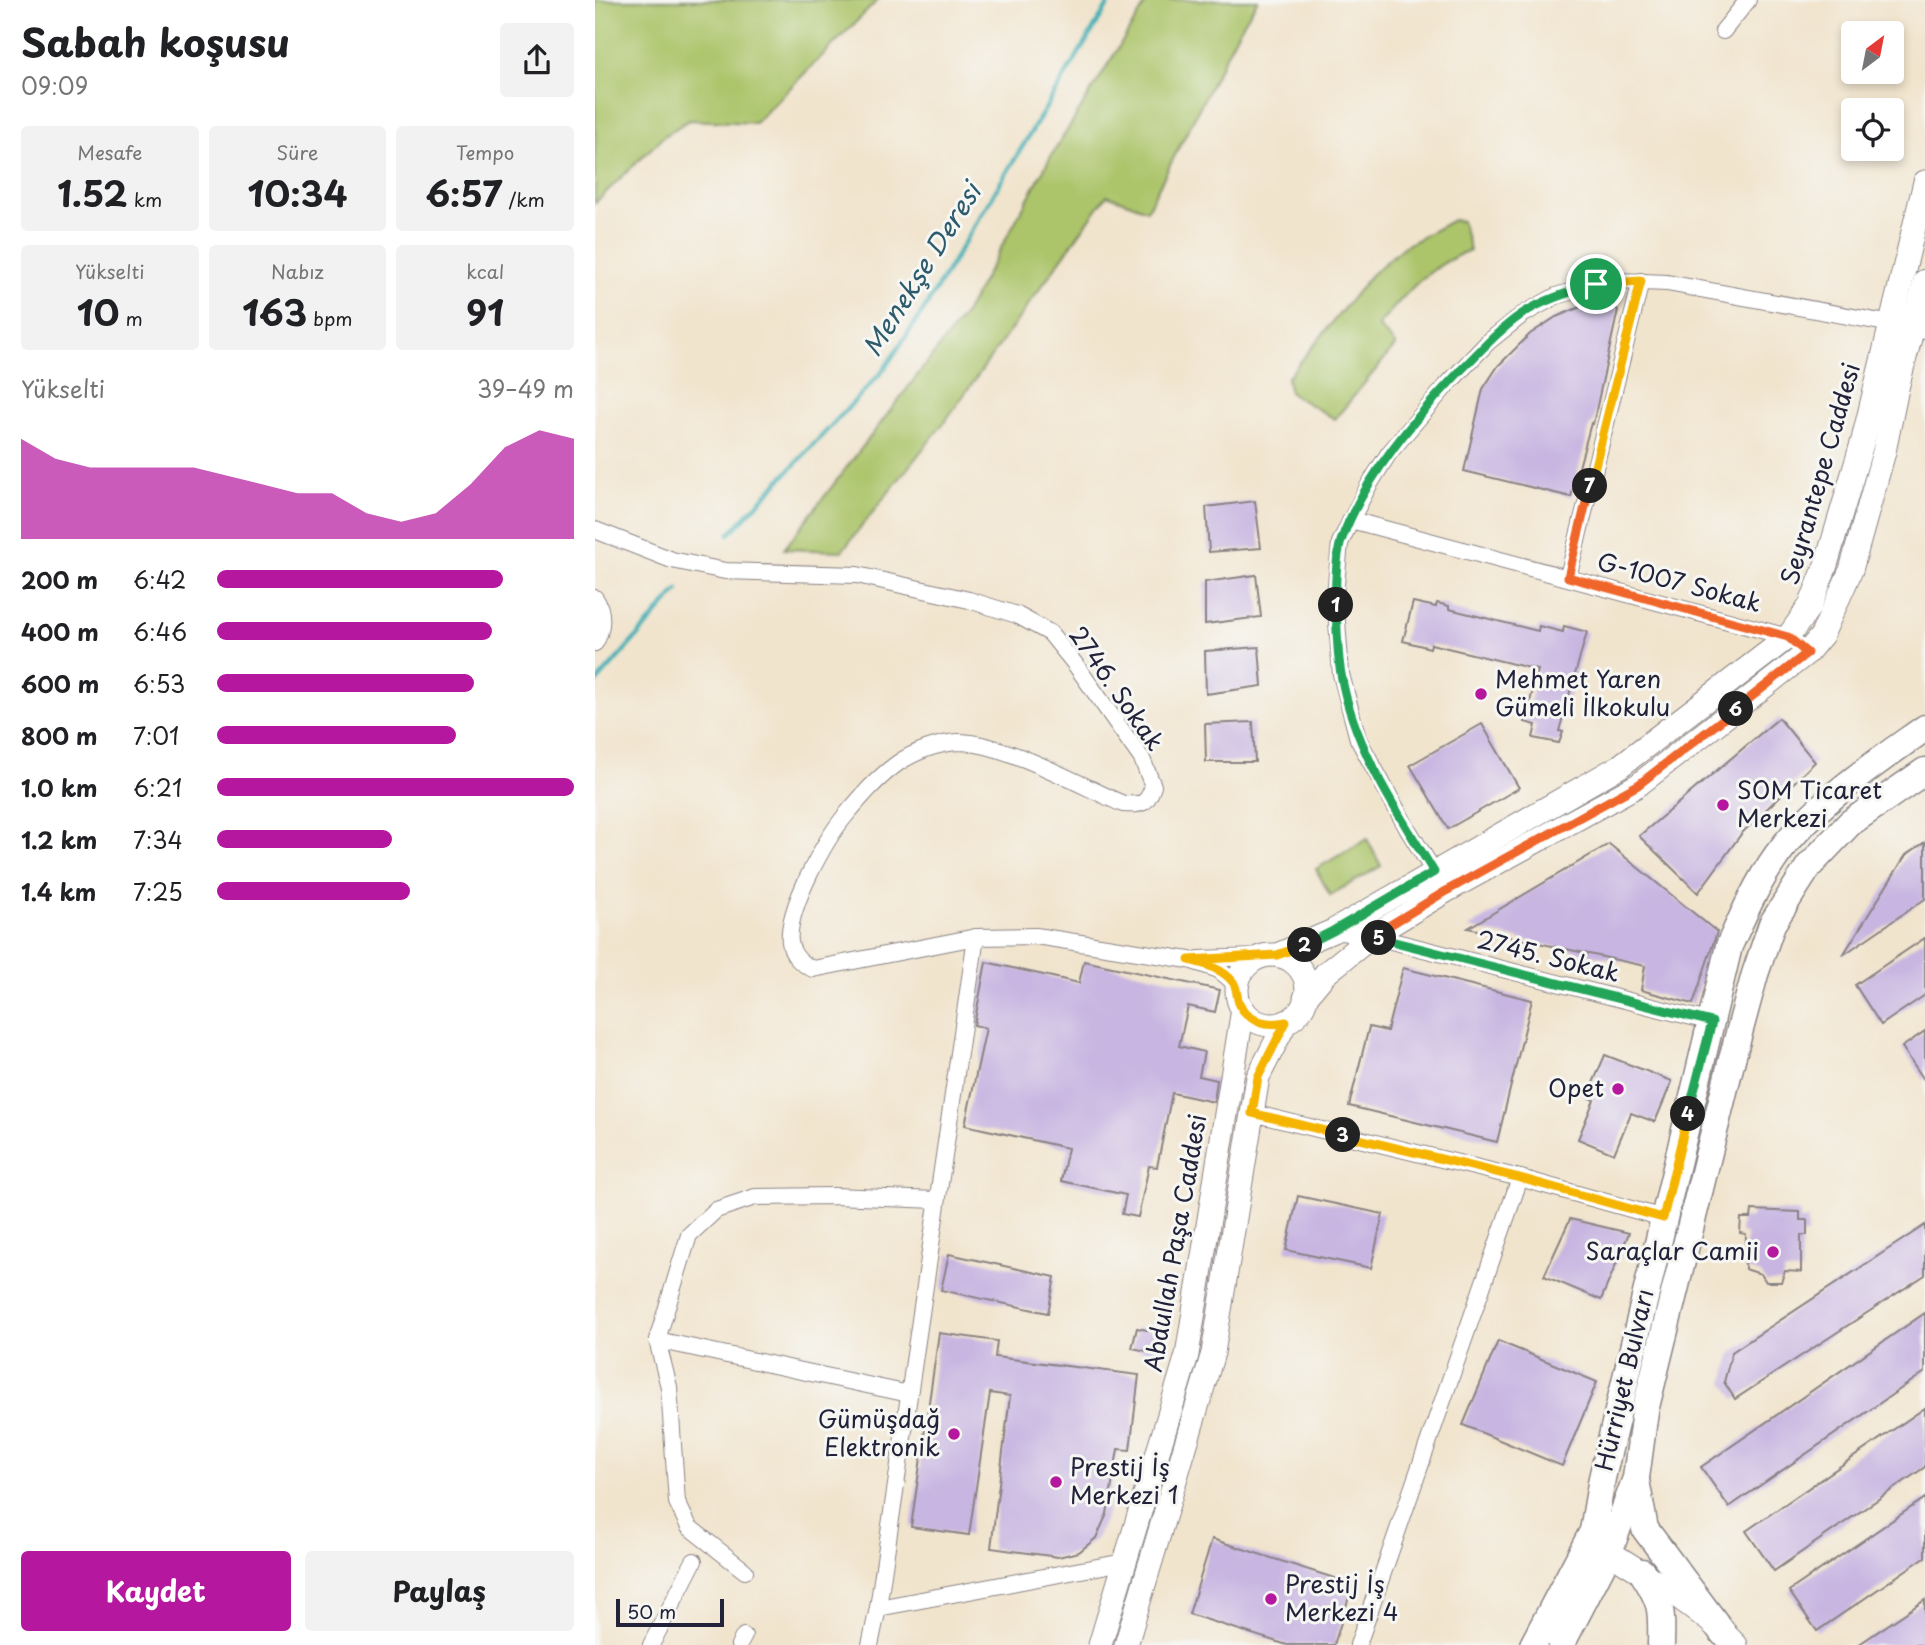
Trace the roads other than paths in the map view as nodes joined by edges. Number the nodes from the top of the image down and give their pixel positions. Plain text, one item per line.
1 (1748, 0) edge
2 (1723, 31) dead end
3 (1925, 182) edge
4 (1641, 281) junction
5 (1925, 281) edge
6 (1890, 325) junction
7 (1919, 328) edge
8 (1352, 520) junction
9 (595, 530) edge
10 (1568, 577) junction
11 (595, 598) edge
12 (1788, 637) junction
13 (595, 643) edge
14 (1807, 653) junction
15 (1925, 728) edge
16 (1925, 771) edge
17 (1440, 881) junction
18 (1333, 931) junction
19 (1372, 936) junction
20 (976, 937) junction
21 (1269, 956) junction
22 (1189, 960) junction
23 (1305, 998) junction
24 (1240, 999) junction
25 (1286, 1022) junction
26 (1712, 1022) junction
27 (1252, 1113) junction
28 (1520, 1178) junction
29 (937, 1200) junction
30 (1663, 1218) junction
31 (657, 1340) junction
32 (909, 1394) junction
33 (1636, 1478) junction
34 (1609, 1552) junction
35 (1581, 1556) junction
36 (694, 1561) dead end
37 (1124, 1562) junction
38 (745, 1571) dead end
39 (1642, 1572) junction
40 (878, 1608) junction
41 (1729, 1639) edge
42 (651, 1645) edge
43 (870, 1645) edge
44 (1100, 1645) edge
45 (1126, 1645) edge
46 (1358, 1645) edge
47 (1533, 1645) edge
48 (1561, 1645) edge
49 (1661, 1645) edge

1 - 2 street
3 - 6 main road, Seyrantepe Caddesi
4 - 6 street
4 - 8 street
4 - 10 street
5 - 7 main road, Seyrantepe Caddesi
6 - 7 street
6 - 12 main road, Seyrantepe Caddesi
7 - 14 main road, Seyrantepe Caddesi
8 - 10 street, G-1007 Sokak
8 - 17 street
9 - 20 street, 2746. Sokak
10 - 12 street, G-1007 Sokak
11 - 13 street
12 - 14 street, G-1007 Sokak
12 - 17 main road, Seyrantepe Caddesi
14 - 17 main road, Seyrantepe Caddesi
15 - 26 main road, Hürriyet Bulvarı
16 - 33 main road, Hürriyet Bulvarı
17 - 18 main road, Seyrantepe Caddesi
17 - 19 main road, Seyrantepe Caddesi
18 - 19 street, 2745. Sokak
18 - 21 main road, Seyrantepe Caddesi
19 - 23 main road, Seyrantepe Caddesi
19 - 26 street, 2745. Sokak
20 - 22 street, 2746. Sokak
20 - 29 street
21 - 22 street
21 - 23 main road
21 - 24 main road
22 - 24 street
23 - 25 main road
24 - 25 main road
24 - 37 main road, Abdullah Paşa Caddesi
25 - 27 main road
26 - 30 main road, Hürriyet Bulvarı
27 - 28 street
27 - 45 main road
28 - 30 street
28 - 46 street
29 - 31 street
29 - 32 street
30 - 35 main road, Hürriyet Bulvarı
31 - 32 street
31 - 38 street
32 - 40 street
33 - 34 main road, Hürriyet Bulvarı
33 - 41 main road
34 - 35 main road
34 - 39 main road
34 - 48 main road, Hürriyet Bulvarı
35 - 47 main road, Hürriyet Bulvarı
36 - 42 street
37 - 40 street
37 - 44 main road, Abdullah Paşa Caddesi
39 - 41 main road
39 - 49 main road
40 - 43 street

